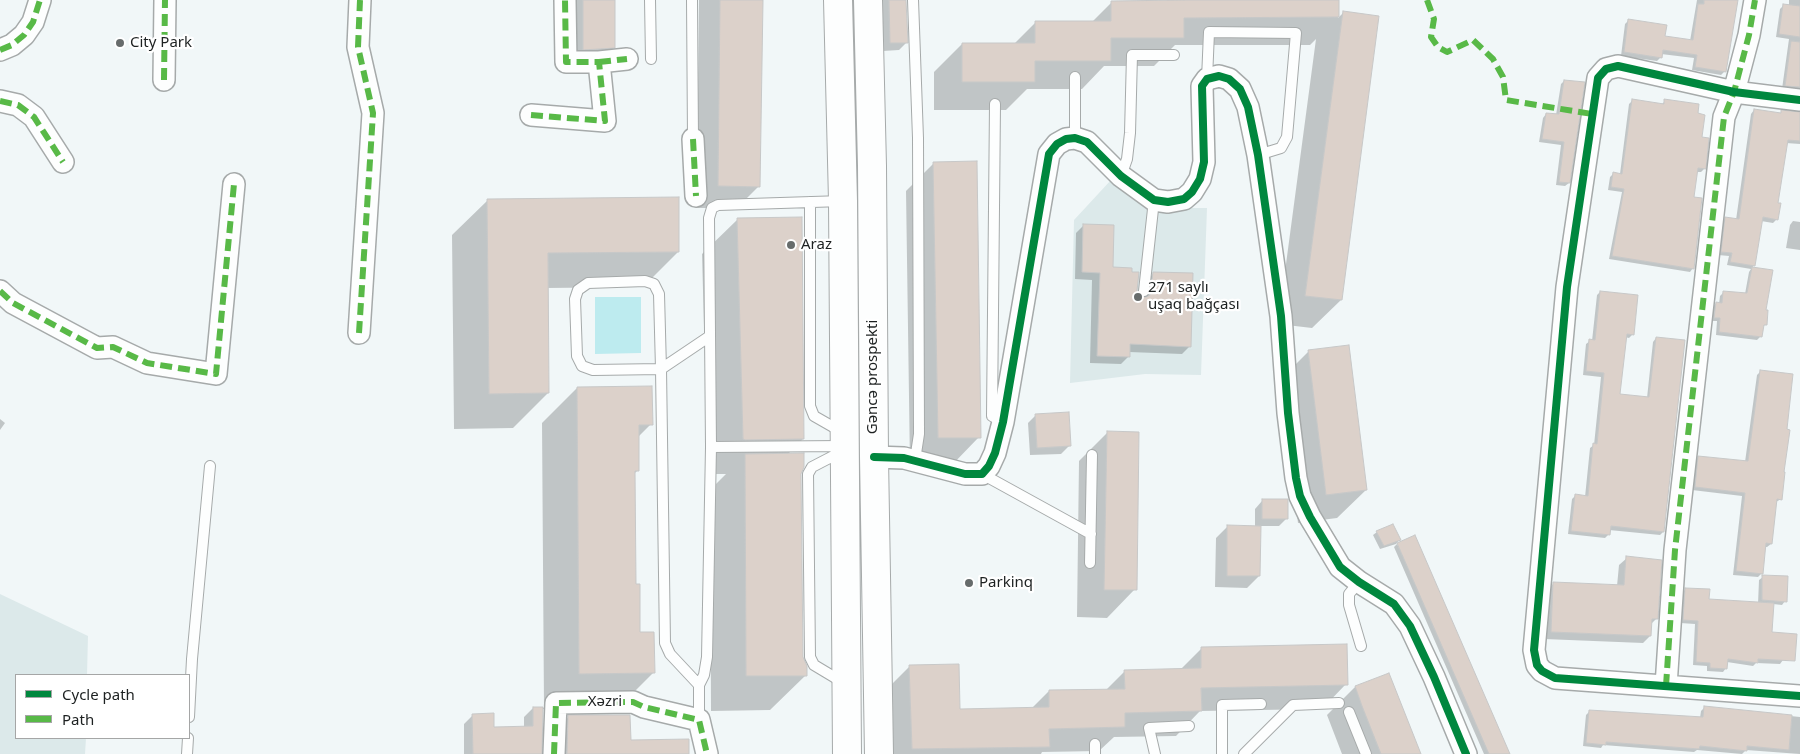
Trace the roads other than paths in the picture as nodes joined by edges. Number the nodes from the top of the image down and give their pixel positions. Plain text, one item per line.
1 (40, 0) edge
2 (165, 0) edge
3 (360, 0) edge
4 (565, 0) edge
5 (650, 0) edge
6 (692, 0) edge
7 (838, 0) edge
8 (868, 0) edge
9 (913, 0) edge
10 (1755, 0) edge
11 (0, 50) edge
12 (1174, 55) dead end
13 (627, 59) dead end
14 (651, 59) dead end
15 (599, 62) junction
16 (1075, 77) dead end
17 (1207, 79) junction
18 (164, 80) dead end
19 (1734, 92) junction
20 (1800, 100) edge
21 (0, 101) edge
22 (995, 104) dead end
23 (531, 115) dead end
24 (1075, 138) junction
25 (693, 139) joint
26 (1258, 156) junction
27 (63, 162) dead end
28 (842, 165) junction
29 (872, 166) junction
30 (1121, 176) junction
31 (234, 184) dead end
32 (696, 196) dead end
33 (1154, 200) junction
34 (843, 201) junction
35 (810, 202) junction
36 (0, 291) edge
37 (1144, 291) dead end
38 (359, 333) dead end
39 (710, 336) junction
40 (661, 369) junction
41 (1002, 422) junction
42 (845, 443) junction
43 (711, 447) junction
44 (1092, 456) dead end
45 (874, 457) junction
46 (914, 460) junction
47 (210, 466) dead end
48 (982, 474) junction
49 (1091, 534) junction
50 (1090, 563) dead end
51 (1359, 582) junction
52 (1361, 646) dead end
53 (847, 684) junction
54 (699, 685) junction
55 (1666, 686) junction
56 (1800, 696) edge
57 (190, 698) edge
58 (1339, 703) dead end
59 (1261, 704) dead end
60 (1350, 712) dead end
61 (699, 720) junction
62 (1189, 726) dead end
63 (188, 739) edge
64 (186, 754) edge
65 (554, 754) edge
66 (707, 754) edge
67 (847, 754) edge
68 (878, 754) edge
69 (1155, 754) edge
70 (1222, 754) edge
71 (1244, 754) edge
72 (1366, 754) edge
73 (1466, 754) edge

1 - 11 street
2 - 18 street
3 - 38 street
4 - 15 street
5 - 14 lane
6 - 25 lane
7 - 28 main road, Gəncə prospekti
8 - 29 main road, Gəncə prospekti
9 - 46 lane
10 - 19 street
12 - 30 lane
13 - 15 street
15 - 23 street
16 - 24 lane
17 - 26 street
17 - 26 lane
17 - 33 street
19 - 20 street
19 - 55 street
19 - 55 street
21 - 27 street
22 - 41 lane
24 - 30 street
24 - 41 street
25 - 32 street
26 - 51 street
28 - 29 main road
28 - 34 main road, Gəncə prospekti
29 - 45 main road, Gəncə prospekti
30 - 33 street
31 - 36 street
33 - 37 lane
34 - 35 lane
34 - 42 main road, Gəncə prospekti
35 - 39 lane
35 - 42 lane
39 - 40 lane
39 - 43 lane
40 - 40 lane
40 - 54 lane
41 - 48 street
42 - 43 lane
42 - 53 main road, Gəncə prospekti
42 - 53 lane
43 - 54 lane
44 - 49 lane
45 - 46 street
45 - 68 main road, Gəncə prospekti
46 - 48 street
47 - 57 lane
48 - 49 lane
49 - 50 lane
51 - 52 lane
51 - 73 street
53 - 67 main road, Gəncə prospekti
54 - 61 lane
55 - 56 street
58 - 71 lane
59 - 70 lane
60 - 72 lane
61 - 65 street, Xəzri
61 - 66 street
62 - 69 lane
63 - 64 lane

